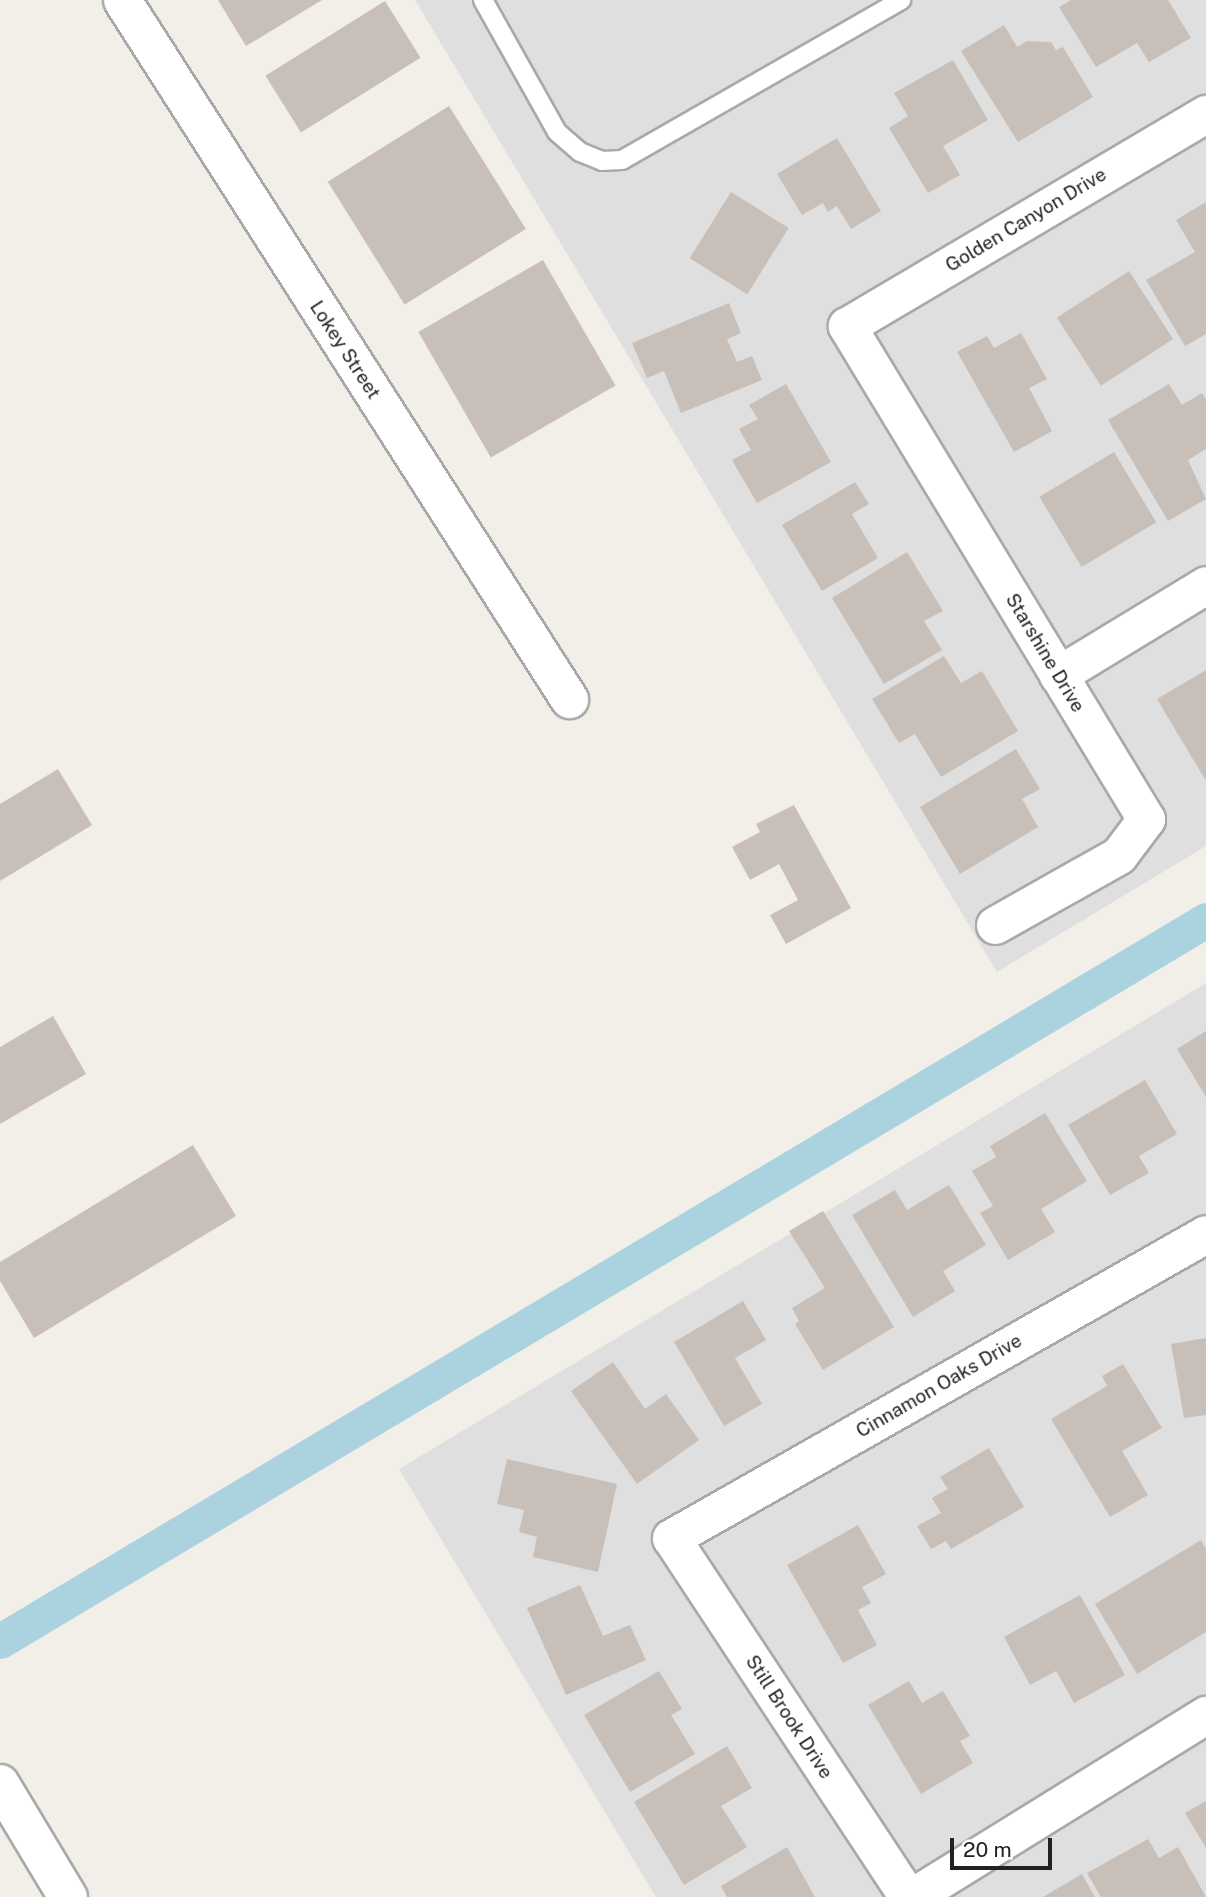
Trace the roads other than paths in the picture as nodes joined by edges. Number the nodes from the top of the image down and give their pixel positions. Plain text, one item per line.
1 (122, 0) edge
2 (482, 0) edge
3 (901, 0) edge
4 (1206, 114) edge
5 (847, 326) joint
6 (1206, 584) edge
7 (1058, 675) junction
8 (569, 699) dead end
9 (995, 925) dead end
10 (1206, 1234) edge
11 (671, 1538) joint
12 (1206, 1715) edge
13 (0, 1784) edge
14 (68, 1897) edge
15 (910, 1897) edge

1 - 8 street, Lokey Street
2 - 3 lane
4 - 5 street, Golden Canyon Drive
5 - 7 street, Starshine Drive
6 - 7 street
7 - 9 street, Starshine Drive
10 - 11 street, Cinnamon Oaks Drive
11 - 15 street, Still Brook Drive
12 - 15 street
13 - 14 street

